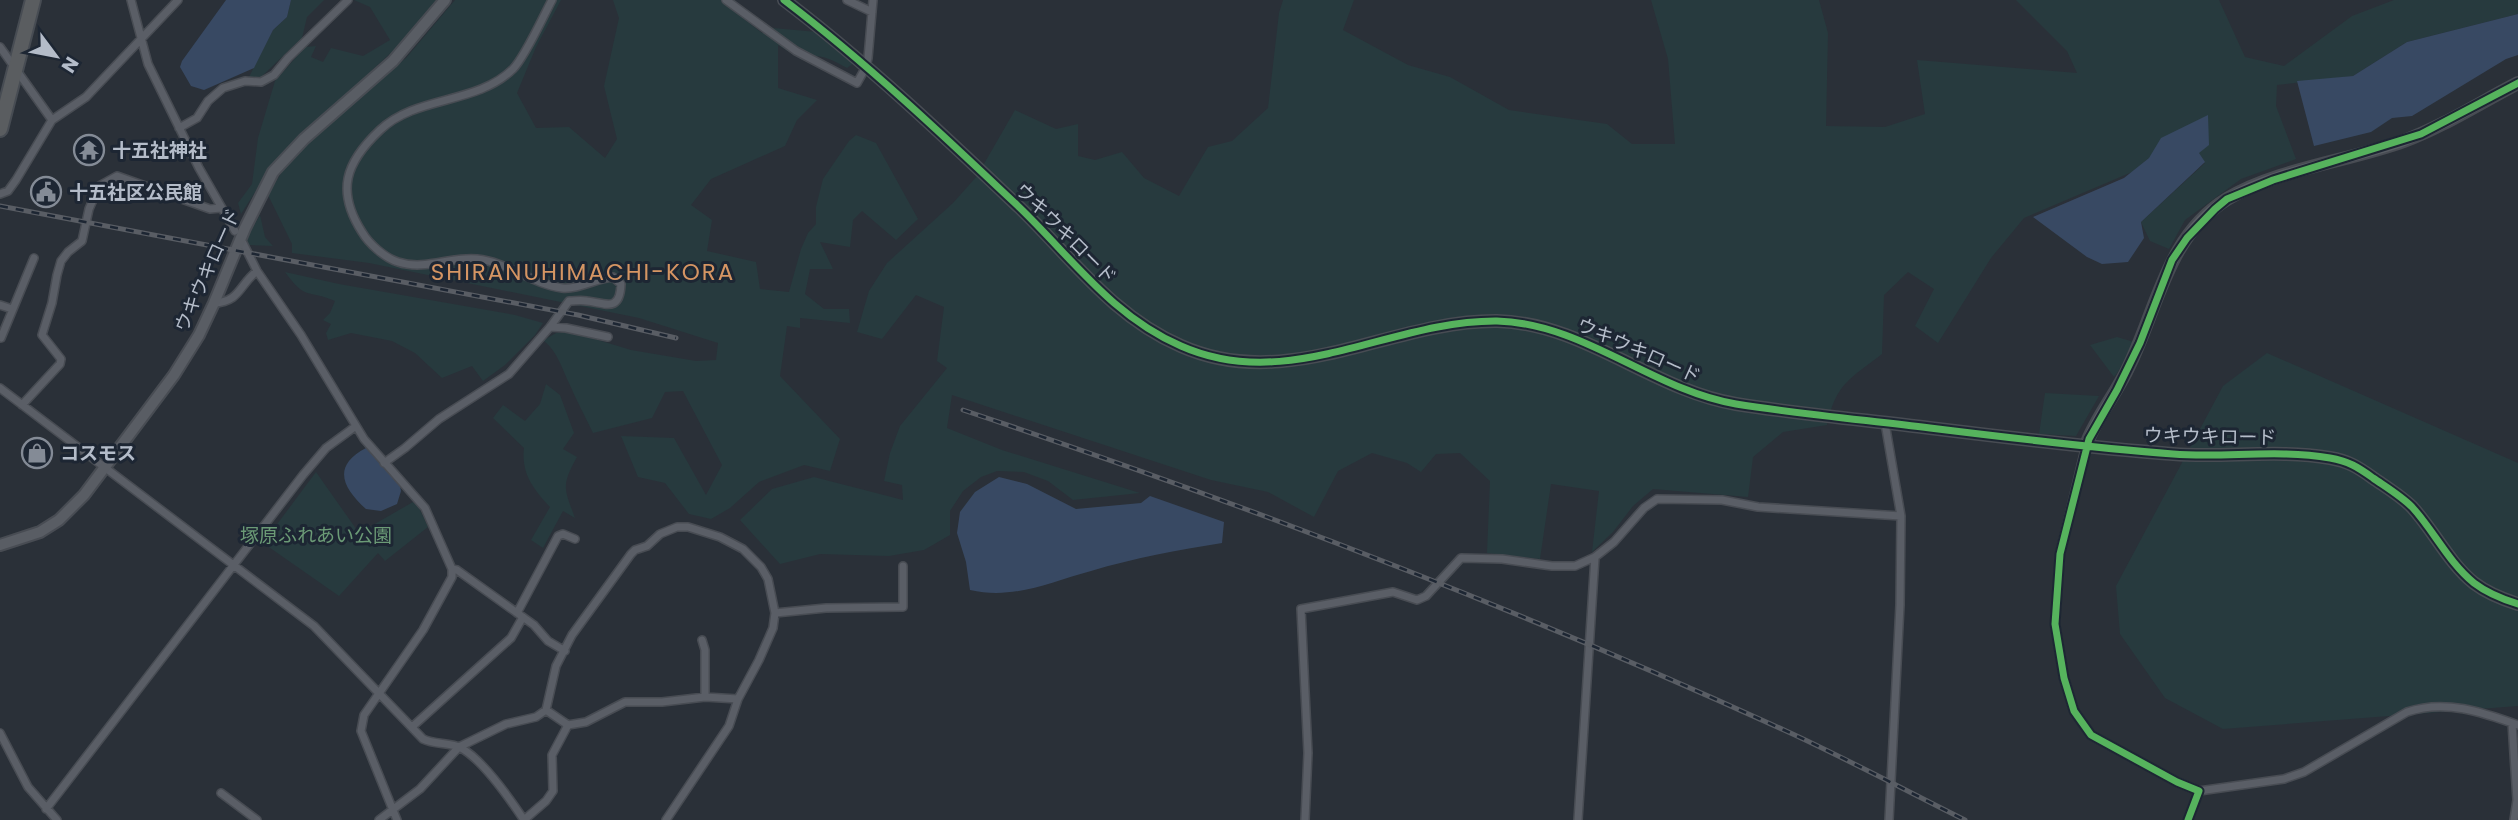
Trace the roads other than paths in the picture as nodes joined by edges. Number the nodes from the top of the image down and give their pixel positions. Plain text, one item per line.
1 (33, 0) edge
2 (131, 0) edge
3 (178, 0) edge
4 (348, 0) edge
5 (445, 0) edge
6 (552, 0) edge
7 (726, 0) edge
8 (784, 0) edge
9 (847, 0) edge
10 (873, 0) edge
11 (872, 12) junction
12 (141, 39) junction
13 (0, 47) edge
14 (866, 67) junction
15 (14, 69) junction
16 (2518, 83) edge
17 (52, 120) junction
18 (179, 128) junction
19 (0, 129) edge
20 (0, 194) edge
21 (220, 208) junction
22 (235, 230) dead end
23 (243, 243) dead end
24 (34, 258) dead end
25 (257, 271) junction
26 (214, 303) junction
27 (0, 305) edge
28 (12, 309) junction
29 (550, 327) junction
30 (608, 337) dead end
31 (1, 338) edge
32 (0, 388) edge
33 (22, 405) junction
34 (1885, 422) junction
35 (356, 426) junction
36 (2086, 445) junction
37 (384, 463) junction
38 (105, 469) junction
39 (1901, 516) junction
40 (575, 539) dead end
41 (0, 545) edge
42 (1595, 557) junction
43 (234, 565) junction
44 (903, 566) dead end
45 (452, 569) junction
46 (2518, 604) edge
47 (775, 613) junction
48 (520, 615) junction
49 (702, 640) dead end
50 (565, 652) junction
51 (380, 695) junction
52 (705, 697) junction
53 (738, 699) junction
54 (546, 710) junction
55 (2515, 724) edge
56 (568, 725) junction
57 (412, 727) junction
58 (0, 733) edge
59 (459, 747) junction
60 (2199, 791) junction
61 (221, 793) dead end
62 (46, 809) junction
63 (394, 809) junction
64 (57, 820) edge
65 (257, 820) edge
66 (379, 820) edge
67 (397, 820) edge
68 (524, 820) edge
69 (666, 820) edge
70 (1305, 820) edge
71 (1578, 820) edge
72 (1889, 820) edge
73 (2188, 820) edge
74 (2514, 820) edge

1 - 15 highway
2 - 12 street
3 - 12 street
4 - 18 street
5 - 26 street, ウキウキロード
6 - 29 street
7 - 14 street
8 - 14 street, ウキウキロード
9 - 11 street
10 - 11 street
11 - 14 street
12 - 17 street
12 - 18 street
13 - 15 street
14 - 34 street, ウキウキロード
15 - 17 street
15 - 19 highway
16 - 36 street
17 - 20 street
18 - 21 street
21 - 22 street
21 - 33 street
23 - 25 street
24 - 28 street
25 - 26 street
25 - 35 street
26 - 38 street, ウキウキロード
27 - 28 street
28 - 31 street
29 - 30 street
29 - 37 street
32 - 33 street
33 - 38 street
34 - 36 street, ウキウキロード
34 - 39 street
35 - 37 street
35 - 43 street
36 - 46 street, ウキウキロード
36 - 60 street
37 - 45 street
38 - 41 street, ウキウキロード
38 - 43 street
39 - 42 street
39 - 72 street
40 - 48 street
42 - 70 street
42 - 71 street
43 - 51 street
43 - 62 street
44 - 47 street
45 - 48 street
45 - 51 street
47 - 50 street
47 - 53 street
48 - 50 street
48 - 57 street
49 - 52 street
50 - 54 street
51 - 57 street
51 - 63 street
52 - 53 street
52 - 56 street
53 - 69 street
54 - 56 street
54 - 59 street
55 - 60 street
55 - 74 street
56 - 68 street
57 - 59 street
58 - 62 street
59 - 63 street
59 - 68 street
60 - 73 street
61 - 65 street
62 - 64 street
63 - 66 street
63 - 67 street

